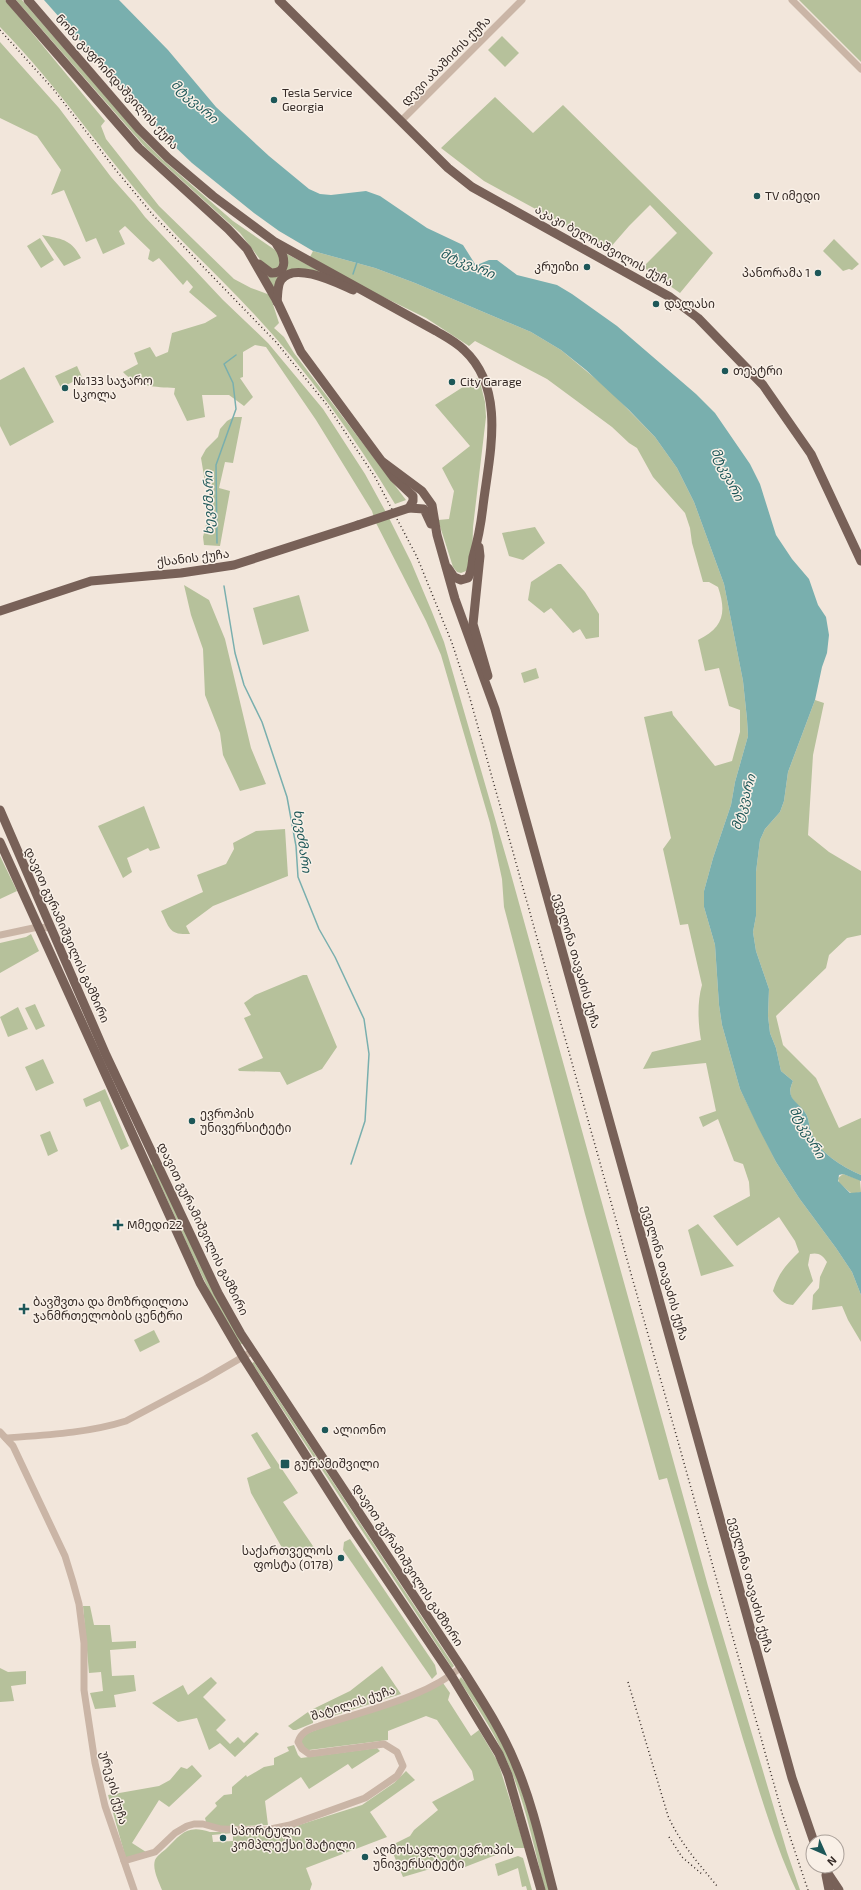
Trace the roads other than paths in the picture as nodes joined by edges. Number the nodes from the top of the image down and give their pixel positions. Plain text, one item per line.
1 (10, 0) edge
2 (28, 0) edge
3 (279, 0) edge
4 (522, 0) edge
5 (792, 0) edge
6 (861, 69) edge
7 (401, 121) junction
8 (275, 242) junction
9 (253, 258) junction
10 (371, 296) junction
11 (277, 302) junction
12 (383, 462) junction
13 (409, 508) junction
14 (437, 535) junction
15 (479, 539) junction
16 (861, 561) edge
17 (446, 566) junction
18 (0, 611) edge
19 (494, 709) junction
20 (0, 810) edge
21 (0, 842) edge
22 (49, 924) junction
23 (38, 927) junction
24 (0, 935) edge
25 (253, 1351) junction
26 (243, 1356) junction
27 (0, 1432) edge
28 (6, 1438) junction
29 (461, 1667) junction
30 (451, 1675) junction
31 (811, 1834) edge
32 (124, 1861) junction
33 (825, 1874) edge
34 (828, 1874) edge
35 (134, 1890) edge
36 (541, 1890) edge
37 (553, 1890) edge
38 (829, 1890) edge
39 (839, 1890) edge

1 - 9 main road
2 - 8 main road, ნონა გაფრინდაშვილის ქუჩა
3 - 7 main road, აკაკი ბელიაშვილის ქუჩა
4 - 7 street, დევი აბაშიძის ქუჩა
5 - 6 street
7 - 16 main road, აკაკი ბელიაშვილის ქუჩა
8 - 9 main road
8 - 10 main road, ნონა გაფრინდაშვილის ქუჩა
9 - 11 main road
10 - 11 main road
10 - 15 main road, ეველინა თავაძის ქუჩა
11 - 12 main road
12 - 13 main road
12 - 14 main road
13 - 14 main road
13 - 18 main road, ქსანის ქუჩა, bridge
14 - 17 main road, ეველინა თავაძის ქუჩა
15 - 17 main road, ეველინა თავაძის ქუჩა
15 - 19 main road, ეველინა თავაძის ქუჩა
17 - 19 main road, ეველინა თავაძის ქუჩა
19 - 31 main road, ეველინა თავაძის ქუჩა
20 - 22 main road, დავით გურამიშვილის გამზირი
21 - 23 main road, დავით გურამიშვილის გამზირი
22 - 23 street
22 - 25 main road, დავით გურამიშვილის გამზირი
23 - 24 street
23 - 26 main road, დავით გურამიშვილის გამზირი
25 - 26 street
25 - 29 main road, დავით გურამიშვილის გამზირი
26 - 28 street
26 - 30 main road, დავით გურამიშვილის გამზირი
27 - 28 street, ურეკის ქუჩა
28 - 32 street, ურეკის ქუჩა
29 - 30 street, შატილის ქუჩა
29 - 37 main road, დავით გურამიშვილის გამზირი
30 - 32 street, შატილის ქუჩა
30 - 36 main road, დავით გურამიშვილის გამზირი
32 - 35 street, ურეკის ქუჩა
33 - 38 main road
34 - 39 main road

